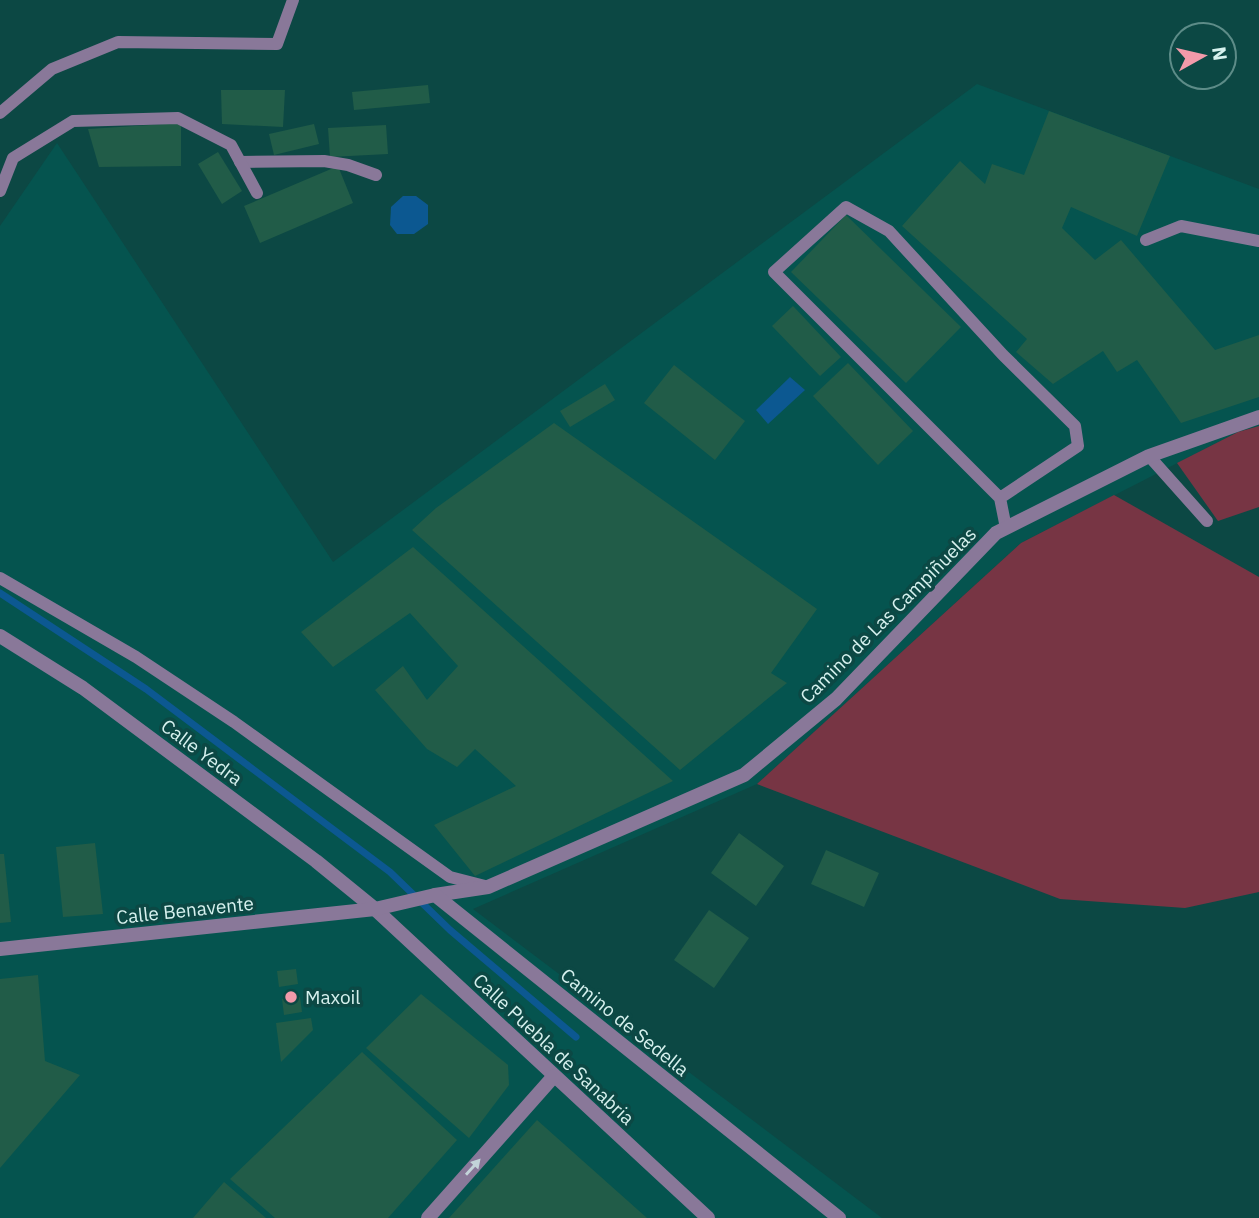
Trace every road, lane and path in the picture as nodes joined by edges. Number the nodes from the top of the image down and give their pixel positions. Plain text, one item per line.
1 (293, 0) edge
2 (0, 113) edge
3 (240, 162) junction
4 (376, 175) dead end
5 (0, 191) edge
6 (257, 193) dead end
7 (1146, 240) dead end
8 (1259, 241) edge
9 (1259, 417) edge
10 (1149, 456) junction
11 (1000, 498) junction
12 (1206, 521) dead end
13 (1006, 528) junction
14 (0, 578) edge
15 (4, 642) edge
16 (488, 887) junction
17 (435, 895) junction
18 (375, 909) junction
19 (0, 949) edge
20 (554, 1076) junction
21 (428, 1218) edge
22 (708, 1218) edge
23 (839, 1218) edge

1 - 2 lane
3 - 4 lane
3 - 5 lane
3 - 6 lane
7 - 8 lane
9 - 10 street, Camino de Las Campiñuelas
10 - 12 lane
10 - 13 street, Camino de Las Campiñuelas
11 - 11 lane
11 - 13 lane
13 - 16 street, Camino de Las Campiñuelas
14 - 16 lane
15 - 18 street, Calle Yedra
16 - 17 street, Camino de Las Campiñuelas
17 - 18 street
17 - 23 street, Camino de Sedella
18 - 19 street, Calle Benavente
18 - 20 street, Calle Puebla de Sanabria
21 -> 20 street
20 - 22 street, Calle Puebla de Sanabria

